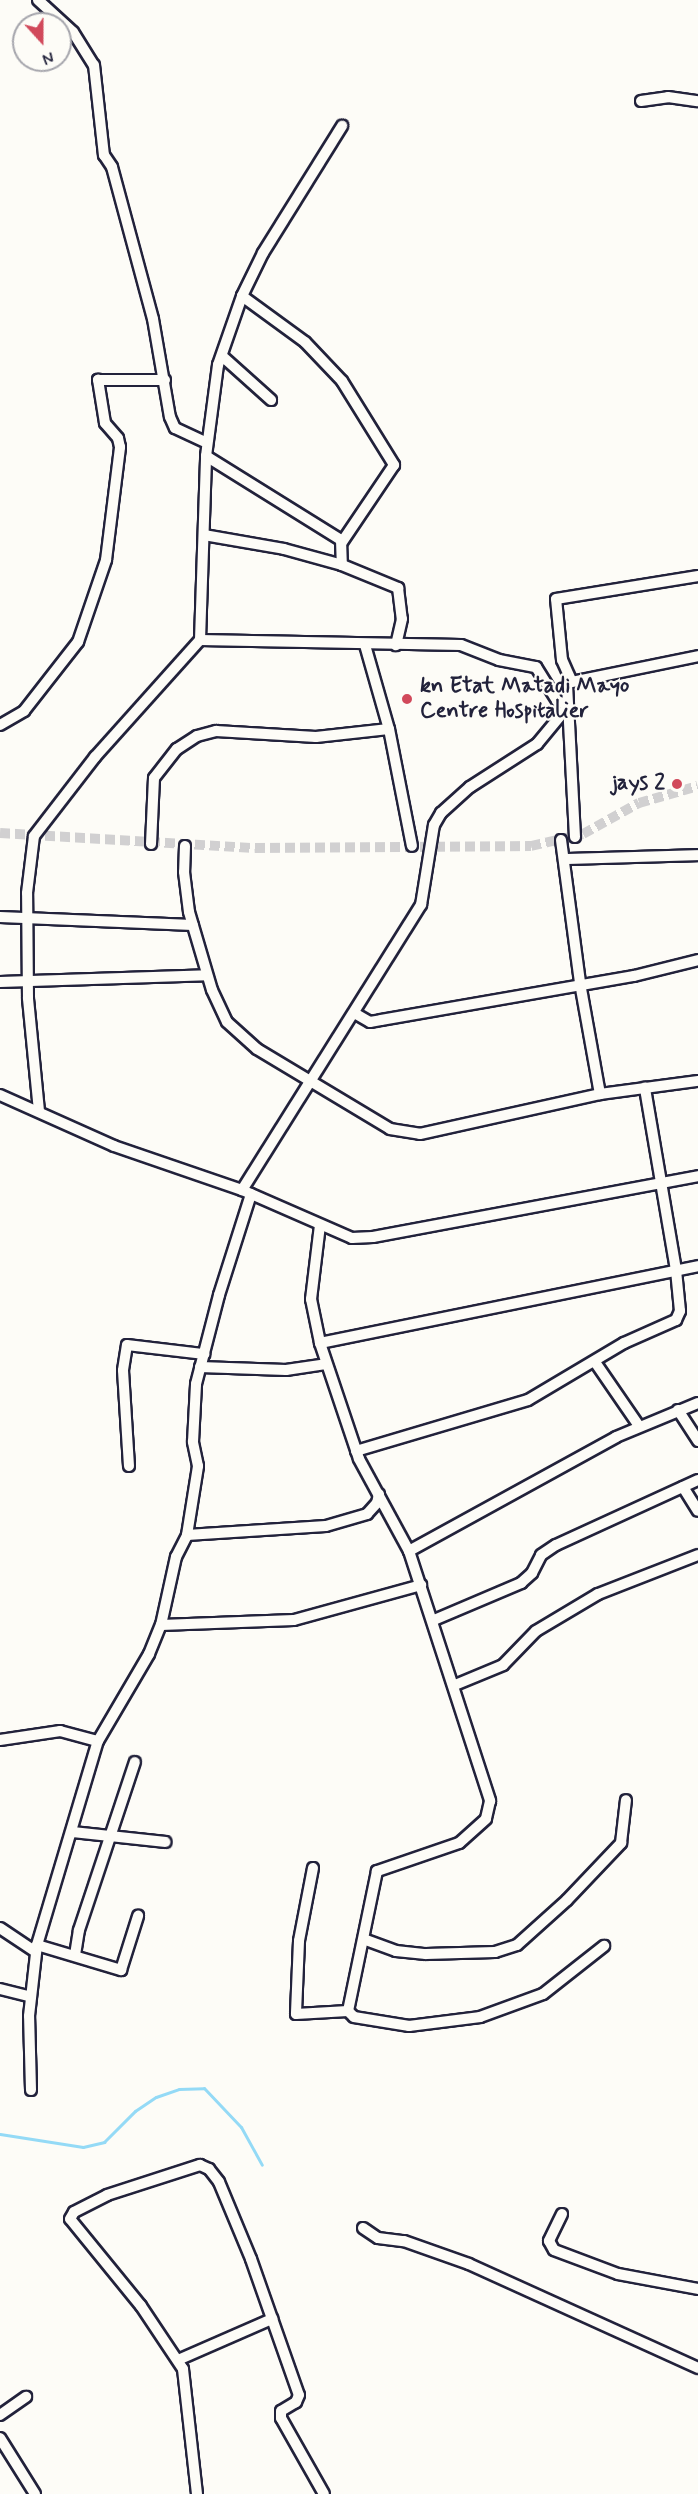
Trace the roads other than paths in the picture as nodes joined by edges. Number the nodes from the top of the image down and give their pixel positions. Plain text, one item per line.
1 (38, 0) edge
2 (641, 101) dead end
3 (698, 101) edge
4 (342, 126) dead end
5 (242, 296) junction
6 (222, 356) junction
7 (165, 380) junction
8 (271, 400) dead end
9 (207, 443) junction
10 (206, 456) junction
11 (204, 536) junction
12 (342, 542) junction
13 (342, 566) junction
14 (698, 576) edge
15 (200, 640) junction
16 (366, 645) junction
17 (396, 645) junction
18 (698, 656) edge
19 (571, 680) junction
20 (566, 707) junction
21 (0, 724) edge
22 (389, 729) junction
23 (575, 837) dead end
24 (561, 840) dead end
25 (151, 844) dead end
26 (185, 846) dead end
27 (412, 846) dead end
28 (698, 855) edge
29 (564, 859) junction
30 (0, 917) edge
31 (27, 920) junction
32 (193, 925) junction
33 (698, 960) edge
34 (207, 975) junction
35 (28, 980) junction
36 (0, 982) edge
37 (580, 983) junction
38 (356, 1014) junction
39 (698, 1081) edge
40 (308, 1082) junction
41 (645, 1088) junction
42 (600, 1094) junction
43 (0, 1095) edge
44 (39, 1111) junction
45 (698, 1176) edge
46 (658, 1182) junction
47 (247, 1192) junction
48 (320, 1225) junction
49 (698, 1266) edge
50 (676, 1270) junction
51 (320, 1343) junction
52 (204, 1354) junction
53 (595, 1362) junction
54 (326, 1364) junction
55 (200, 1366) junction
56 (698, 1403) edge
57 (678, 1410) junction
58 (639, 1426) junction
59 (698, 1441) edge
60 (356, 1451) junction
61 (129, 1466) dead end
62 (698, 1480) edge
63 (683, 1487) junction
64 (378, 1494) junction
65 (698, 1511) edge
66 (187, 1535) junction
67 (409, 1551) junction
68 (698, 1555) edge
69 (421, 1585) junction
70 (434, 1620) junction
71 (161, 1626) junction
72 (455, 1686) junction
73 (0, 1740) edge
74 (98, 1741) junction
75 (135, 1762) dead end
76 (626, 1800) dead end
77 (73, 1832) junction
78 (110, 1836) junction
79 (165, 1842) dead end
80 (313, 1868) dead end
81 (138, 1916) dead end
82 (0, 1928) edge
83 (366, 1940) junction
84 (604, 1946) dead end
85 (37, 1948) junction
86 (75, 1955) junction
87 (0, 1989) edge
88 (32, 1997) junction
89 (348, 2011) junction
90 (31, 2090) dead end
91 (562, 2214) dead end
92 (363, 2228) dead end
93 (698, 2289) edge
94 (272, 2319) junction
95 (178, 2360) junction
96 (698, 2368) edge
97 (26, 2397) dead end
98 (0, 2415) edge
99 (0, 2438) edge
100 (322, 2493) edge
101 (35, 2494) edge
102 (197, 2494) edge

1 - 7 street
2 - 3 street
4 - 5 street
5 - 6 street
5 - 12 street
6 - 8 street
6 - 9 street
7 - 9 street
7 - 21 street
9 - 10 street
10 - 11 street
10 - 12 street
11 - 13 street
11 - 15 street
12 - 13 street
13 - 17 street
14 - 19 street
15 - 16 street
15 - 31 street
16 - 17 street
16 - 22 street
17 - 20 street
18 - 19 street
19 - 20 street
20 - 23 street
20 - 38 street
22 - 25 street
22 - 27 street
24 - 29 street
26 - 32 street
28 - 29 street
29 - 37 street
30 - 31 street
31 - 32 street
31 - 35 street
32 - 34 street
33 - 37 street
34 - 35 street
34 - 40 street
35 - 36 street
35 - 44 street
37 - 38 street
37 - 42 street
38 - 40 street
39 - 41 street
40 - 42 street
40 - 47 street
41 - 42 street
41 - 46 street
43 - 44 street
44 - 47 street
45 - 46 street
46 - 48 street
46 - 50 street
47 - 48 street
47 - 52 street
48 - 51 street
49 - 50 street
50 - 51 street
50 - 53 street
51 - 54 street
52 - 55 street
52 - 61 street
53 - 58 street
53 - 60 street
54 - 55 street
54 - 60 street
55 - 66 street
56 - 57 street
57 - 58 street
57 - 59 street
58 - 67 street
60 - 64 street
62 - 63 street
63 - 65 street
63 - 70 street
64 - 66 street
64 - 67 street
66 - 71 street
67 - 69 street
68 - 72 street
69 - 70 street
69 - 71 street
70 - 72 street
71 - 74 street
72 - 83 street
73 - 74 street
74 - 77 street
75 - 78 street
76 - 83 street
77 - 78 street
77 - 85 street
78 - 79 street
78 - 86 street
80 - 89 street
81 - 86 street
82 - 85 street
83 - 89 street
84 - 89 street
85 - 86 street
85 - 88 street
87 - 88 street
88 - 90 street
91 - 93 street
92 - 96 street
94 - 95 street
94 - 95 street
94 - 100 street
95 - 102 street
97 - 98 street
99 - 101 street

